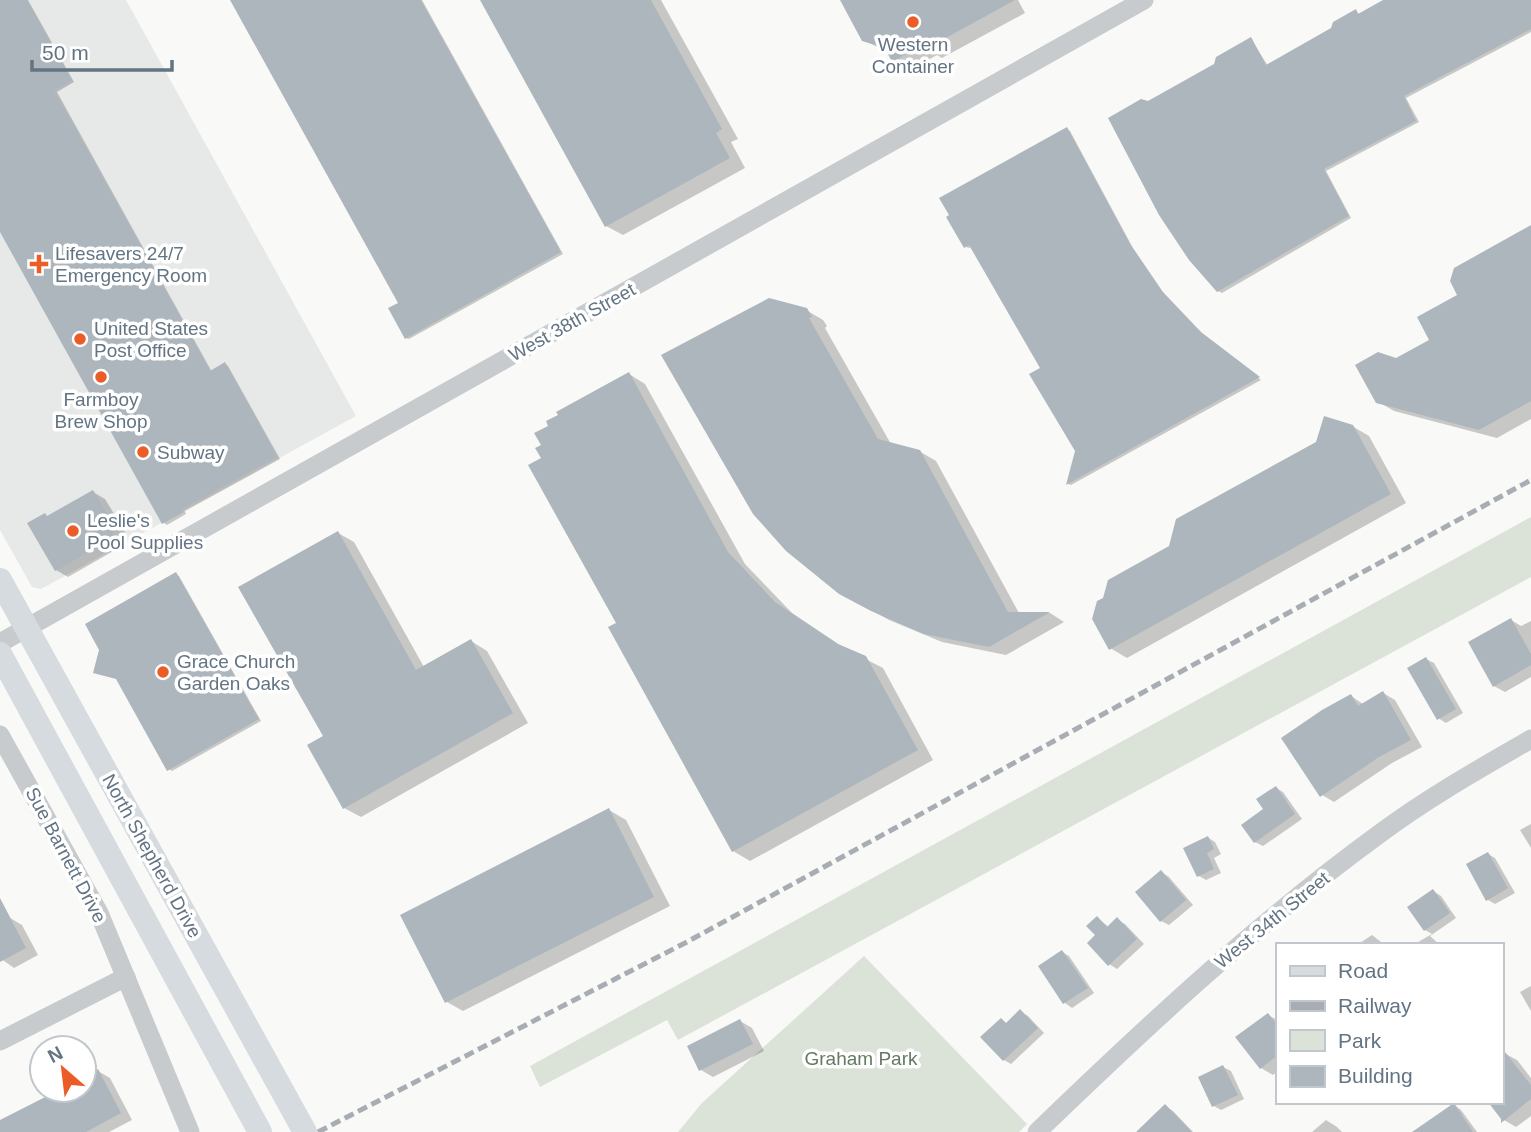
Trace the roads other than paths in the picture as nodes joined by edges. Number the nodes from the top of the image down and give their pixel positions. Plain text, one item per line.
1 (1144, 0) edge
2 (0, 580) edge
3 (26, 629) junction
4 (0, 643) edge
5 (0, 654) edge
6 (0, 735) edge
7 (1531, 739) edge
8 (126, 977) junction
9 (0, 1041) edge
10 (190, 1132) edge
11 (260, 1132) edge
12 (305, 1132) edge
13 (1037, 1132) edge

1 - 3 street, West 38th Street
2 - 3 main road, North Shepherd Drive
3 - 4 street, West 38th Street
3 - 12 main road, North Shepherd Drive
5 - 11 main road, North Shepherd Drive
6 - 8 street, Sue Barnett Drive
7 - 13 street, West 34th Street
8 - 9 street
8 - 10 street, Sue Barnett Drive

